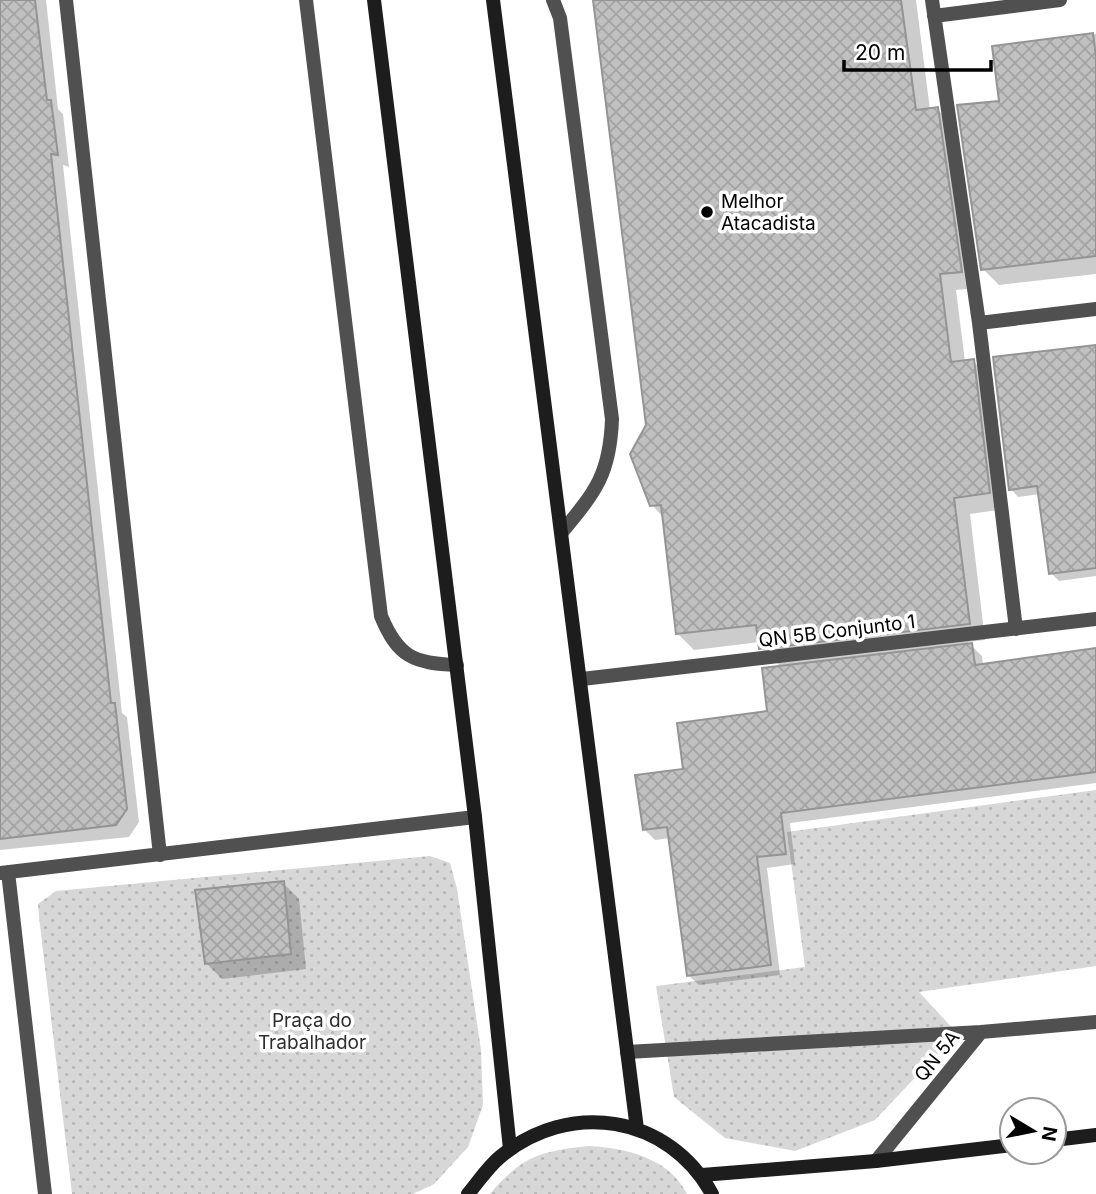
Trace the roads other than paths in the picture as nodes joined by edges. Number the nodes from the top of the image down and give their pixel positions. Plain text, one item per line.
1 (66, 0) edge
2 (306, 0) edge
3 (374, 0) edge
4 (493, 0) edge
5 (553, 0) edge
6 (932, 0) edge
7 (1060, 0) edge
8 (934, 16) junction
9 (1096, 309) edge
10 (979, 323) junction
11 (562, 532) junction
12 (1096, 619) edge
13 (1016, 629) junction
14 (457, 665) junction
15 (582, 679) junction
16 (475, 817) junction
17 (160, 855) junction
18 (4, 872) edge
19 (1096, 1022) edge
20 (981, 1032) junction
21 (627, 1052) junction
22 (637, 1129) junction
23 (1096, 1135) edge
24 (1068, 1138) edge
25 (998, 1147) edge
26 (510, 1149) junction
27 (876, 1161) junction
28 (702, 1175) junction
29 (45, 1194) edge
30 (468, 1194) edge
31 (712, 1194) edge

1 - 17 street
2 - 14 street
3 - 14 main road
4 - 11 main road
5 - 11 street
6 - 8 street
7 - 8 street
8 - 10 street
9 - 10 street
10 - 13 street
11 - 15 main road
12 - 13 street, QN 5B Conjunto 1
13 - 15 street, QN 5B Conjunto 1
14 - 16 main road
15 - 21 main road
16 - 17 street
16 - 26 main road
17 - 18 street
18 - 29 street
19 - 20 street, QN 5A
20 - 21 street
20 - 27 street, QN 5A
21 - 22 main road
22 - 26 main road
22 - 28 main road
23 - 24 main road
25 - 27 main road
26 - 30 main road
27 - 28 main road
28 - 31 main road

